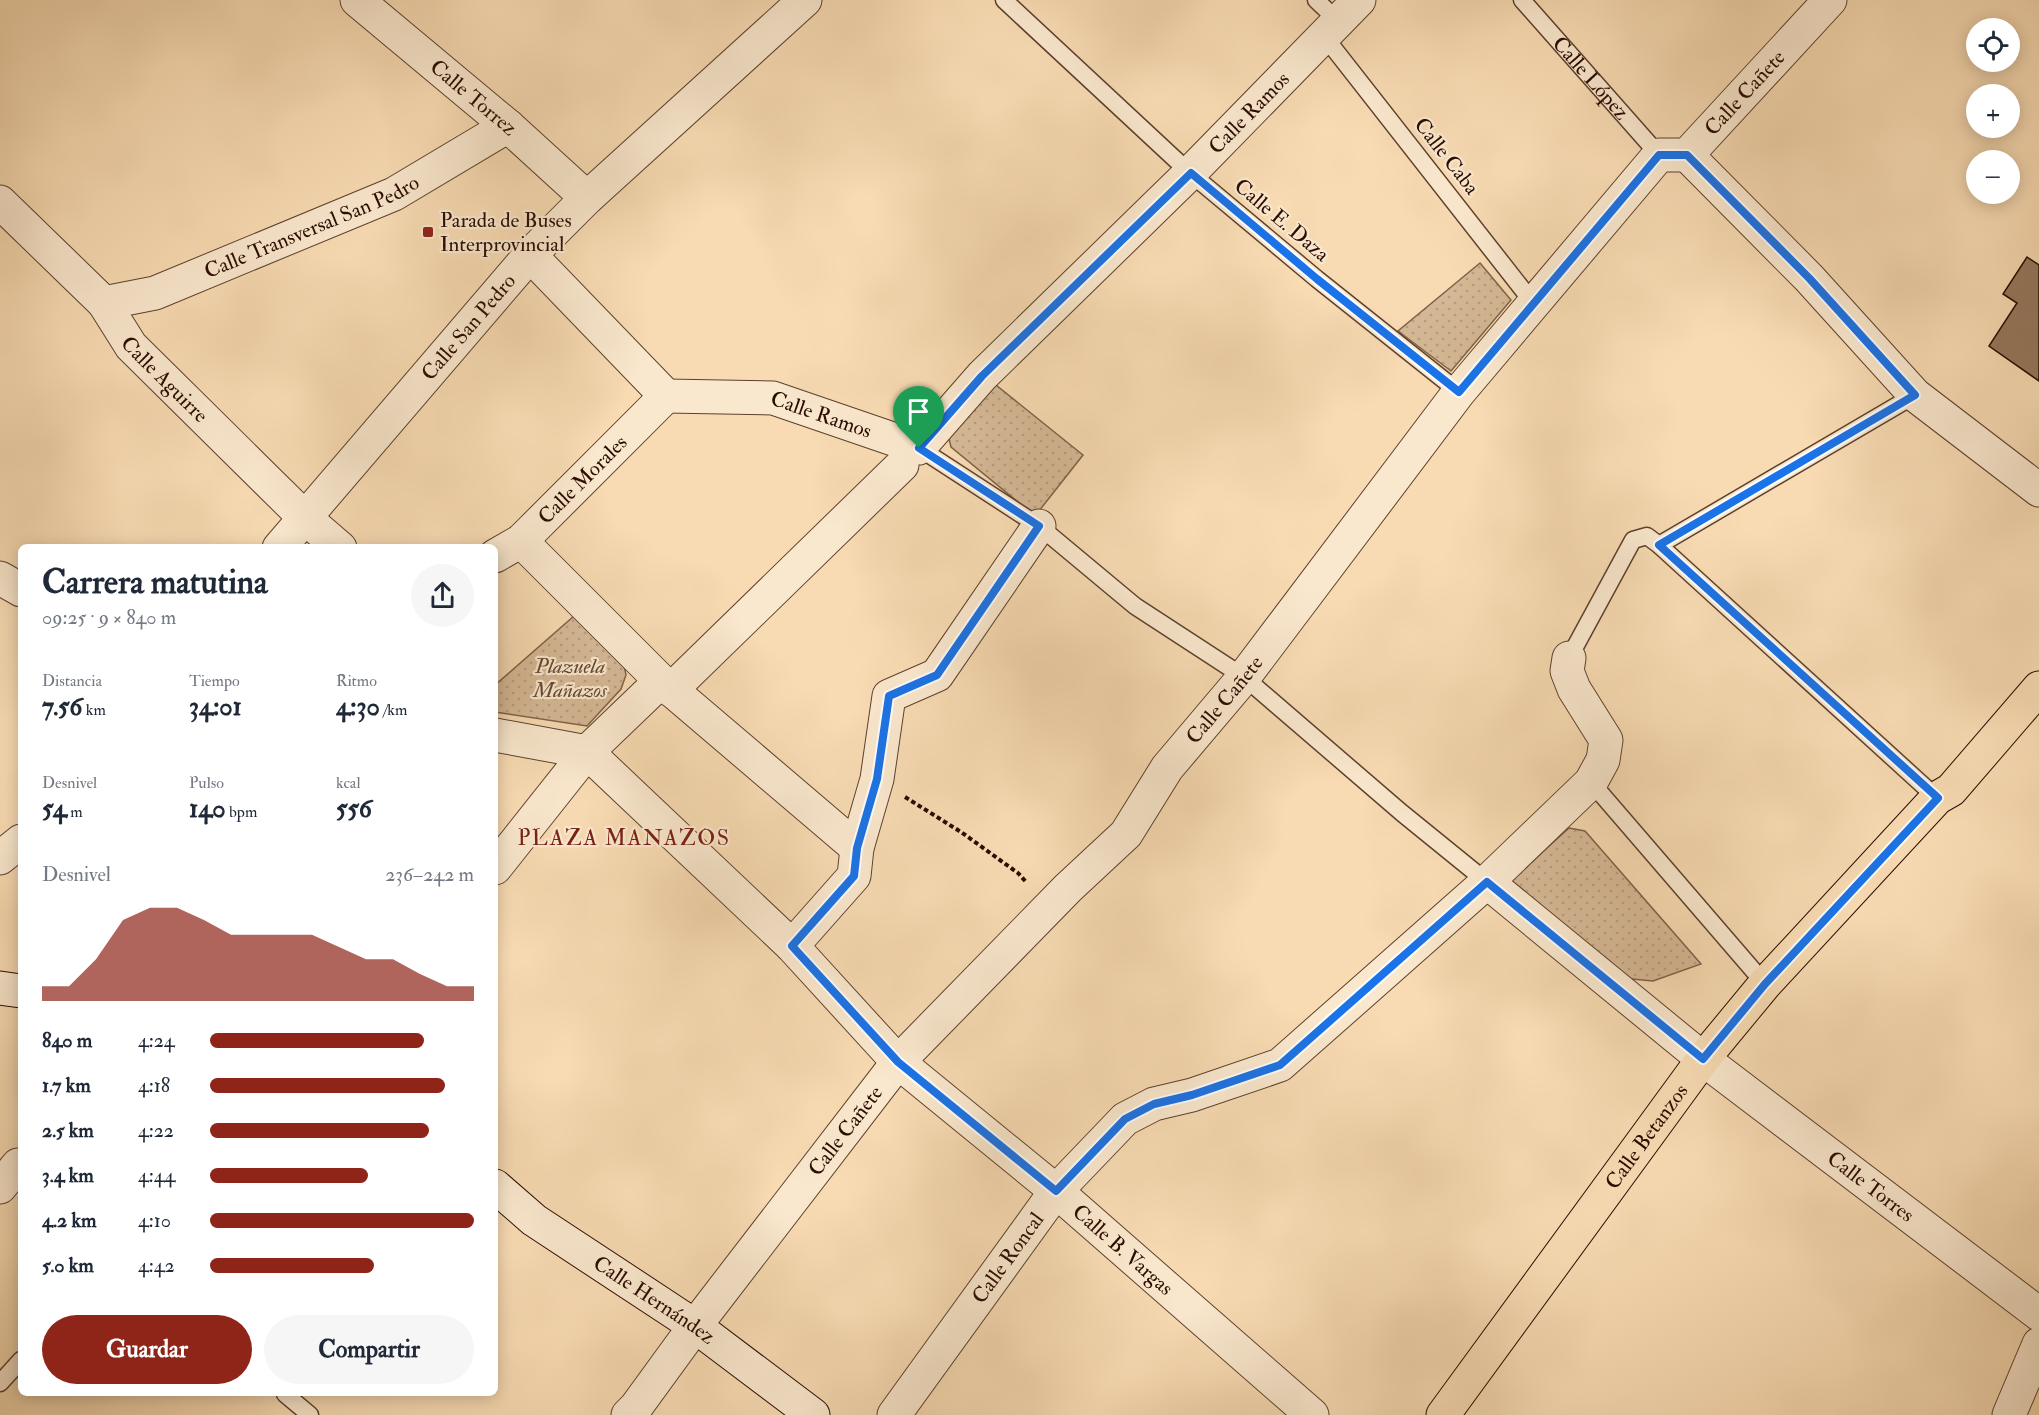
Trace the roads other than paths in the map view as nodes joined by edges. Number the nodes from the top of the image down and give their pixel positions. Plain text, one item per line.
1 (357, 0) edge
2 (805, 0) edge
3 (1004, 0) edge
4 (1522, 0) edge
5 (1830, 0) edge
6 (1334, 14) edge
7 (508, 126) junction
8 (1673, 155) junction
9 (1191, 173) junction
10 (586, 198) junction
11 (0, 202) edge
12 (530, 255) junction
13 (104, 303) junction
14 (1534, 304) junction
15 (1459, 392) junction
16 (1915, 395) junction
17 (666, 396) junction
18 (911, 457) junction
19 (2039, 490) edge
20 (304, 517) junction
21 (1039, 526) junction
22 (282, 544) edge
23 (335, 544) edge
24 (1659, 545) junction
25 (508, 548) edge
26 (0, 578) edge
27 (18, 588) edge
28 (1569, 658) joint
29 (1244, 677) junction
30 (666, 686) junction
31 (2039, 688) edge
32 (498, 736) edge
33 (587, 752) junction
34 (1591, 782) junction
35 (1938, 798) junction
36 (18, 843) edge
37 (857, 848) junction
38 (0, 858) edge
39 (498, 864) edge
40 (1487, 882) junction
41 (792, 946) junction
42 (1765, 984) junction
43 (0, 988) edge
44 (18, 991) edge
45 (1703, 1059) junction
46 (898, 1062) junction
47 (498, 1189) edge
48 (1056, 1191) junction
49 (2039, 1314) edge
50 (695, 1326) junction
51 (2039, 1344) edge
52 (18, 1363) edge
53 (0, 1383) edge
54 (287, 1396) edge
55 (310, 1415) edge
56 (628, 1415) edge
57 (813, 1415) edge
58 (894, 1415) edge
59 (1312, 1415) edge
60 (1443, 1415) edge
61 (2008, 1415) edge

1 - 7 street, Calle Torrez
2 - 10 street, Calle San Pedro
3 - 9 lane, Calle E. Daza
4 - 8 lane, Calle López
5 - 8 street, Calle Cañete
6 - 9 street, Calle Ramos
6 - 14 lane, Calle Caba
7 - 10 street, Calle Torrez
7 - 13 street, Calle Transversal San Pedro
8 - 14 street, Calle Cañete
8 - 16 street, Calle López
9 - 15 lane, Calle E. Daza
9 - 18 street, Calle Ramos
10 - 12 street, Calle San Pedro
11 - 13 street, Calle Aguirre
12 - 17 street
12 - 20 street, Calle San Pedro
13 - 20 street, Calle Aguirre
14 - 15 street, Calle Cañete
15 - 29 street, Calle Cañete
16 - 19 street, Calle López
16 - 24 lane
17 - 18 street, Calle Ramos
17 - 25 street, Calle Morales
18 - 21 lane
18 - 30 street, Calle Ramos
20 - 22 street, Calle San Pedro
20 - 23 street, Calle Aguirre
21 - 29 lane
21 - 37 street
24 - 28 lane
24 - 35 lane
25 - 30 street
26 - 27 street
28 - 34 street
29 - 40 lane
29 - 46 street, Calle Cañete
30 - 33 street, Calle Ramos
30 - 37 street
31 - 35 main road, Calle Betanzos
32 - 33 street
33 - 39 street, Calle Ramos
33 - 41 street, Calle B. Vargas
34 - 40 street, Calle Roncal
34 - 42 lane
35 - 42 main road, Calle Betanzos
36 - 38 street
37 - 41 street
40 - 45 street, Calle Torres
40 - 48 street, Calle Roncal
41 - 46 street, Calle B. Vargas
42 - 45 main road, Calle Betanzos
43 - 44 street
45 - 49 street, Calle Torres
45 - 60 main road, Calle Betanzos
46 - 48 street, Calle B. Vargas
46 - 50 street, Calle Cañete
47 - 50 street, Calle Hernández
48 - 58 street, Calle Roncal
48 - 59 street, Calle B. Vargas
50 - 56 street, Calle Cañete
50 - 57 street, Calle Hernández
51 - 61 street
52 - 53 lane
54 - 55 lane

